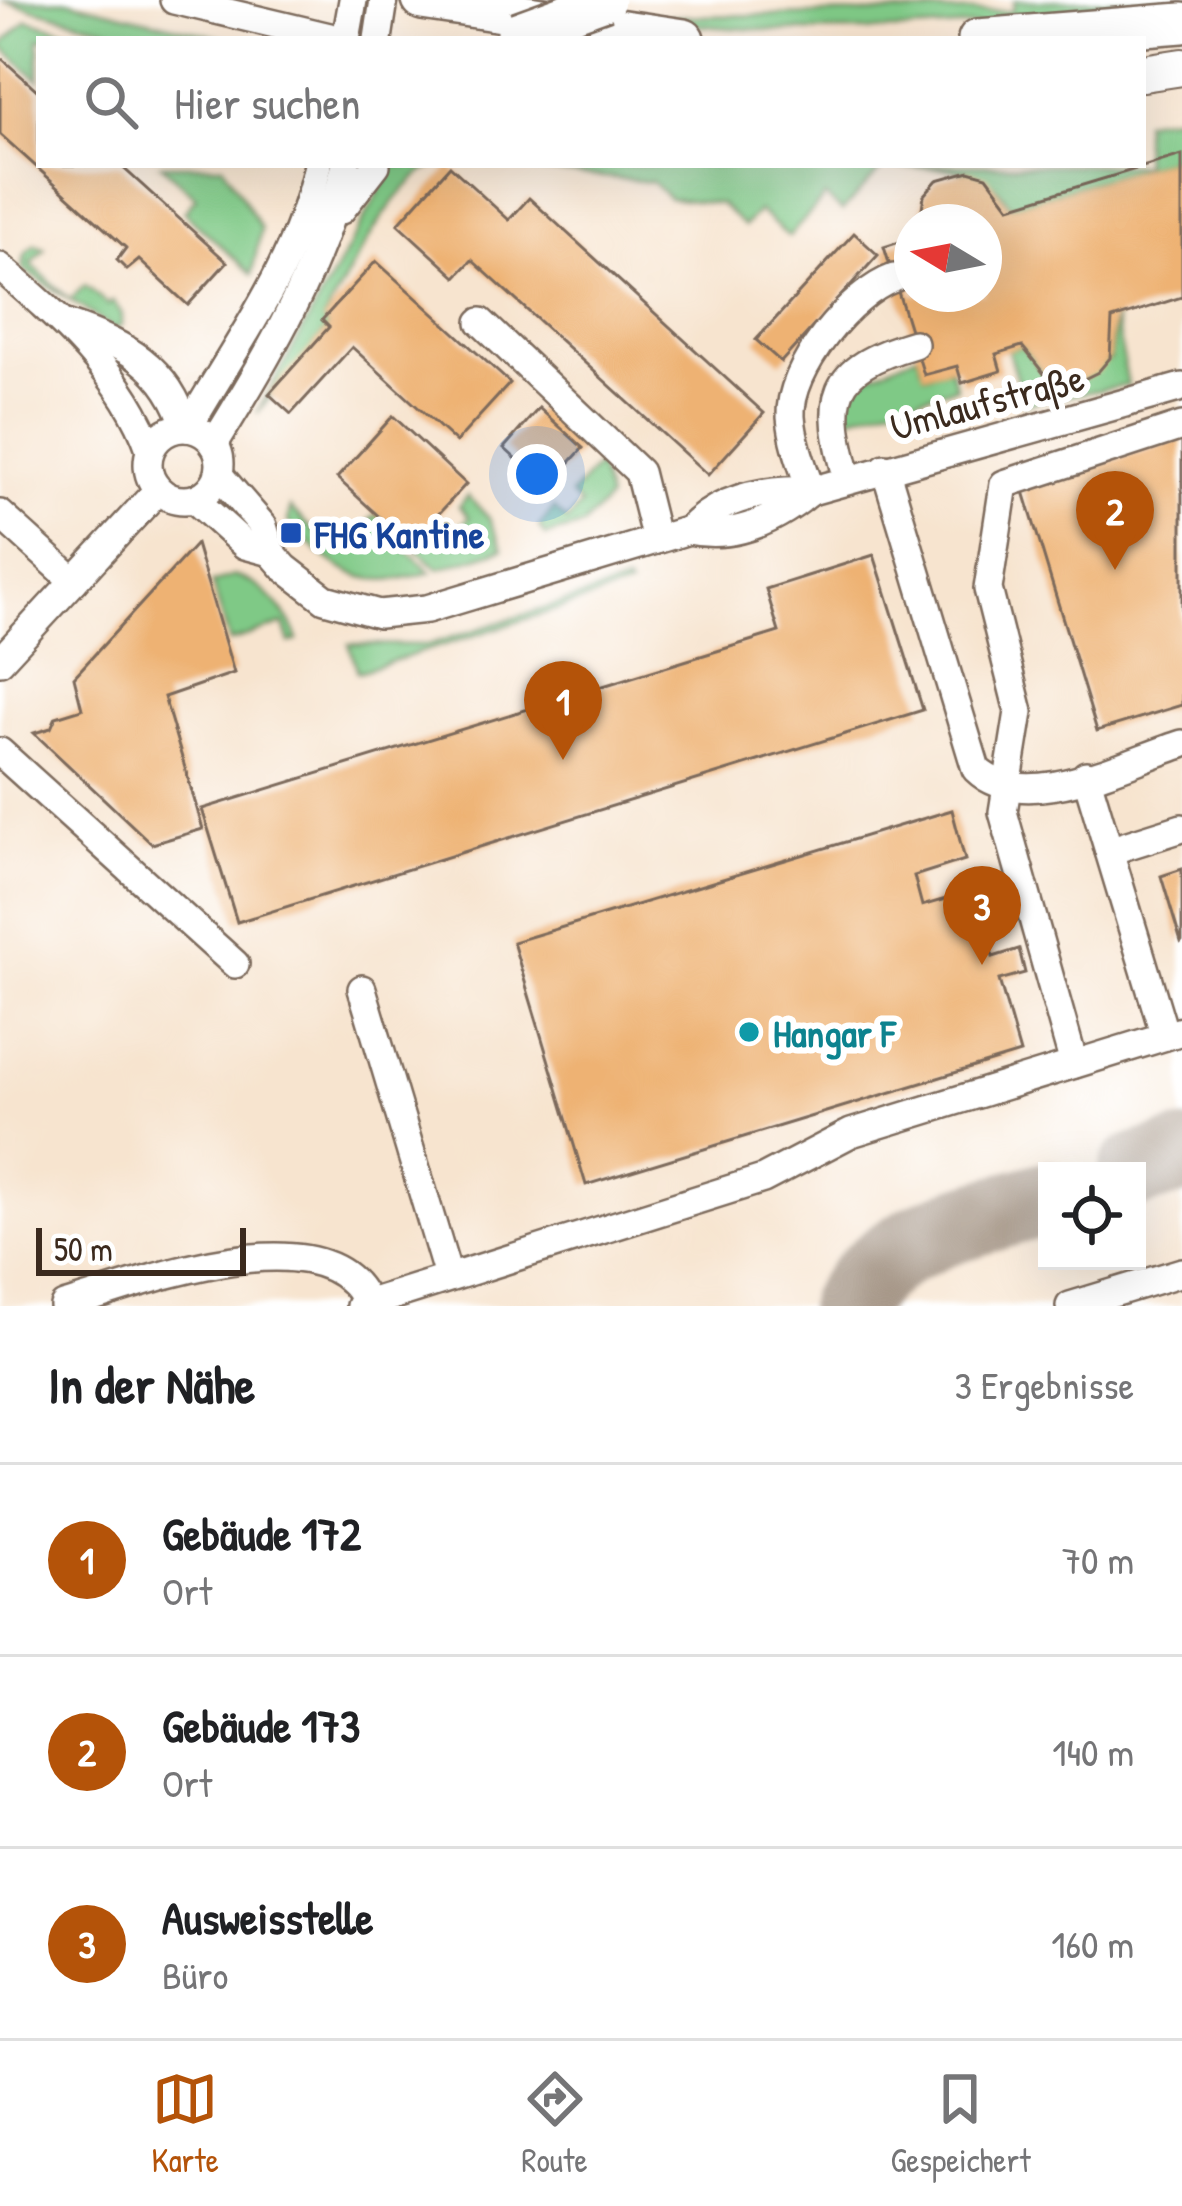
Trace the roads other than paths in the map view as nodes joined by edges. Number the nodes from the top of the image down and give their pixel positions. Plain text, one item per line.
1 (174, 0) edge
2 (422, 0) edge
3 (605, 0) edge
4 (353, 1) edge
5 (384, 5) edge
6 (1182, 22) edge
7 (511, 35) edge
8 (329, 36) edge
9 (343, 36) edge
10 (379, 36) edge
11 (664, 36) edge
12 (1014, 36) edge
13 (1182, 67) edge
14 (1146, 73) edge
15 (317, 168) edge
16 (345, 168) edge
17 (374, 168) edge
18 (332, 224) junction
19 (0, 267) edge
20 (894, 278) dead end
21 (481, 322) dead end
22 (66, 324) junction
23 (914, 344) dead end
24 (160, 373) junction
25 (219, 375) junction
26 (1182, 386) edge
27 (796, 392) junction
28 (832, 414) junction
29 (1182, 426) edge
30 (187, 428) junction
31 (214, 444) junction
32 (151, 449) junction
33 (885, 468) junction
34 (219, 475) junction
35 (848, 479) junction
36 (158, 490) junction
37 (811, 490) junction
38 (194, 500) junction
39 (0, 514) edge
40 (656, 540) junction
41 (271, 552) junction
42 (74, 581) junction
43 (0, 662) edge
44 (1182, 744) edge
45 (0, 752) edge
46 (1086, 775) junction
47 (1005, 789) junction
48 (1182, 828) edge
49 (1109, 851) junction
50 (235, 964) dead end
51 (362, 989) dead end
52 (1174, 1033) edge
53 (1074, 1064) junction
54 (1182, 1272) edge
55 (448, 1276) junction
56 (363, 1305) edge
57 (64, 1306) edge
58 (1070, 1306) edge

1 - 8 street
2 - 11 highway
3 - 7 highway, bridge
4 - 9 street
5 - 10 street
6 - 12 highway
13 - 14 main road
15 - 25 street
16 - 18 street
17 - 18 street
18 - 31 street
19 - 22 street
20 - 27 street
21 - 40 street
22 - 24 street
22 - 32 street
23 - 28 street
24 - 25 street
24 - 30 street
25 - 30 street
26 - 33 street, Umlaufstraße
27 - 28 street
27 - 37 street
28 - 35 street
29 - 47 street
30 - 31 street
30 - 32 street
31 - 34 street
32 - 36 street
33 - 35 street, Umlaufstraße
33 - 47 street
34 - 38 street
34 - 41 street, Umlaufstraße
35 - 37 street, Umlaufstraße
36 - 38 street
36 - 42 street
37 - 40 street, Umlaufstraße
38 - 41 street, Umlaufstraße
39 - 42 street
40 - 41 street, Umlaufstraße
42 - 43 street
44 - 46 street
45 - 50 street
46 - 47 street
46 - 49 street
47 - 53 street
48 - 49 street
49 - 52 street
51 - 55 street
52 - 53 street
53 - 55 street
54 - 58 street
55 - 56 street
56 - 57 street

